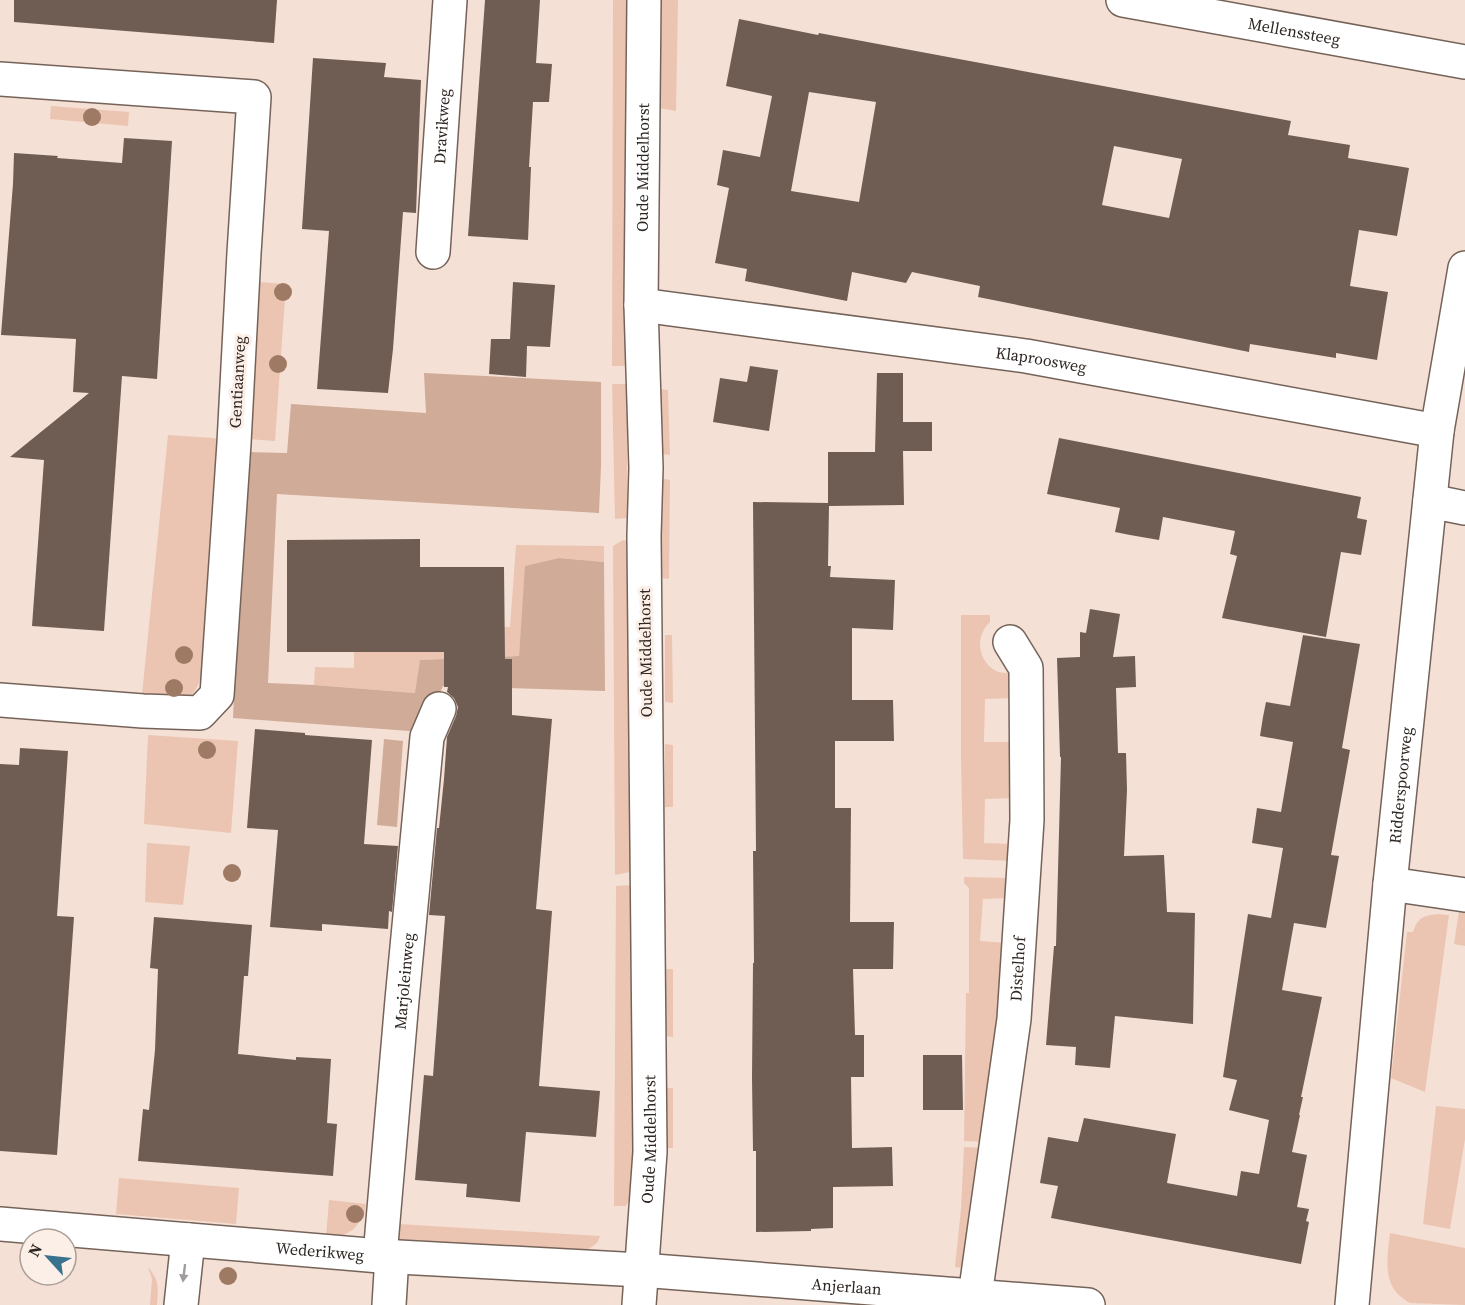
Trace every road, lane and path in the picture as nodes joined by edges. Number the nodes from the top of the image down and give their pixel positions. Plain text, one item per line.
1 (450, 0) edge
2 (644, 0) edge
3 (1123, 0) edge
4 (1465, 62) edge
5 (0, 79) edge
6 (433, 252) dead end
7 (1465, 268) edge
8 (641, 305) junction
9 (1437, 430) junction
10 (1430, 501) junction
11 (1465, 508) edge
12 (1010, 642) dead end
13 (0, 700) edge
14 (439, 709) dead end
15 (1390, 884) junction
16 (1465, 895) edge
17 (0, 1224) edge
18 (188, 1240) junction
19 (386, 1256) junction
20 (641, 1270) junction
21 (975, 1296) junction
22 (181, 1305) edge
23 (389, 1305) edge
24 (639, 1305) edge
25 (1088, 1305) edge
26 (1352, 1305) edge

1 - 6 street, Dravikweg
2 - 8 street, Oude Middelhorst
3 - 4 street, Mellenssteeg
5 - 13 street, Gentiaanweg
7 - 9 street, Ridderspoorweg
8 - 9 street, Klaproosweg
8 - 20 street, Oude Middelhorst
9 - 10 street, Ridderspoorweg
10 - 11 street
10 - 15 street, Ridderspoorweg
12 - 21 street, Distelhof
14 - 19 street, Marjoleinweg
15 - 16 street
15 - 26 street, Ridderspoorweg
17 - 18 street, Wederikweg
18 - 19 street, Wederikweg
18 -> 22 street
19 - 20 street, Wederikweg
19 - 23 street, Marjoleinweg
20 - 21 street, Anjerlaan
20 - 24 street, Oude Middelhorst
21 - 25 street, Anjerlaan

